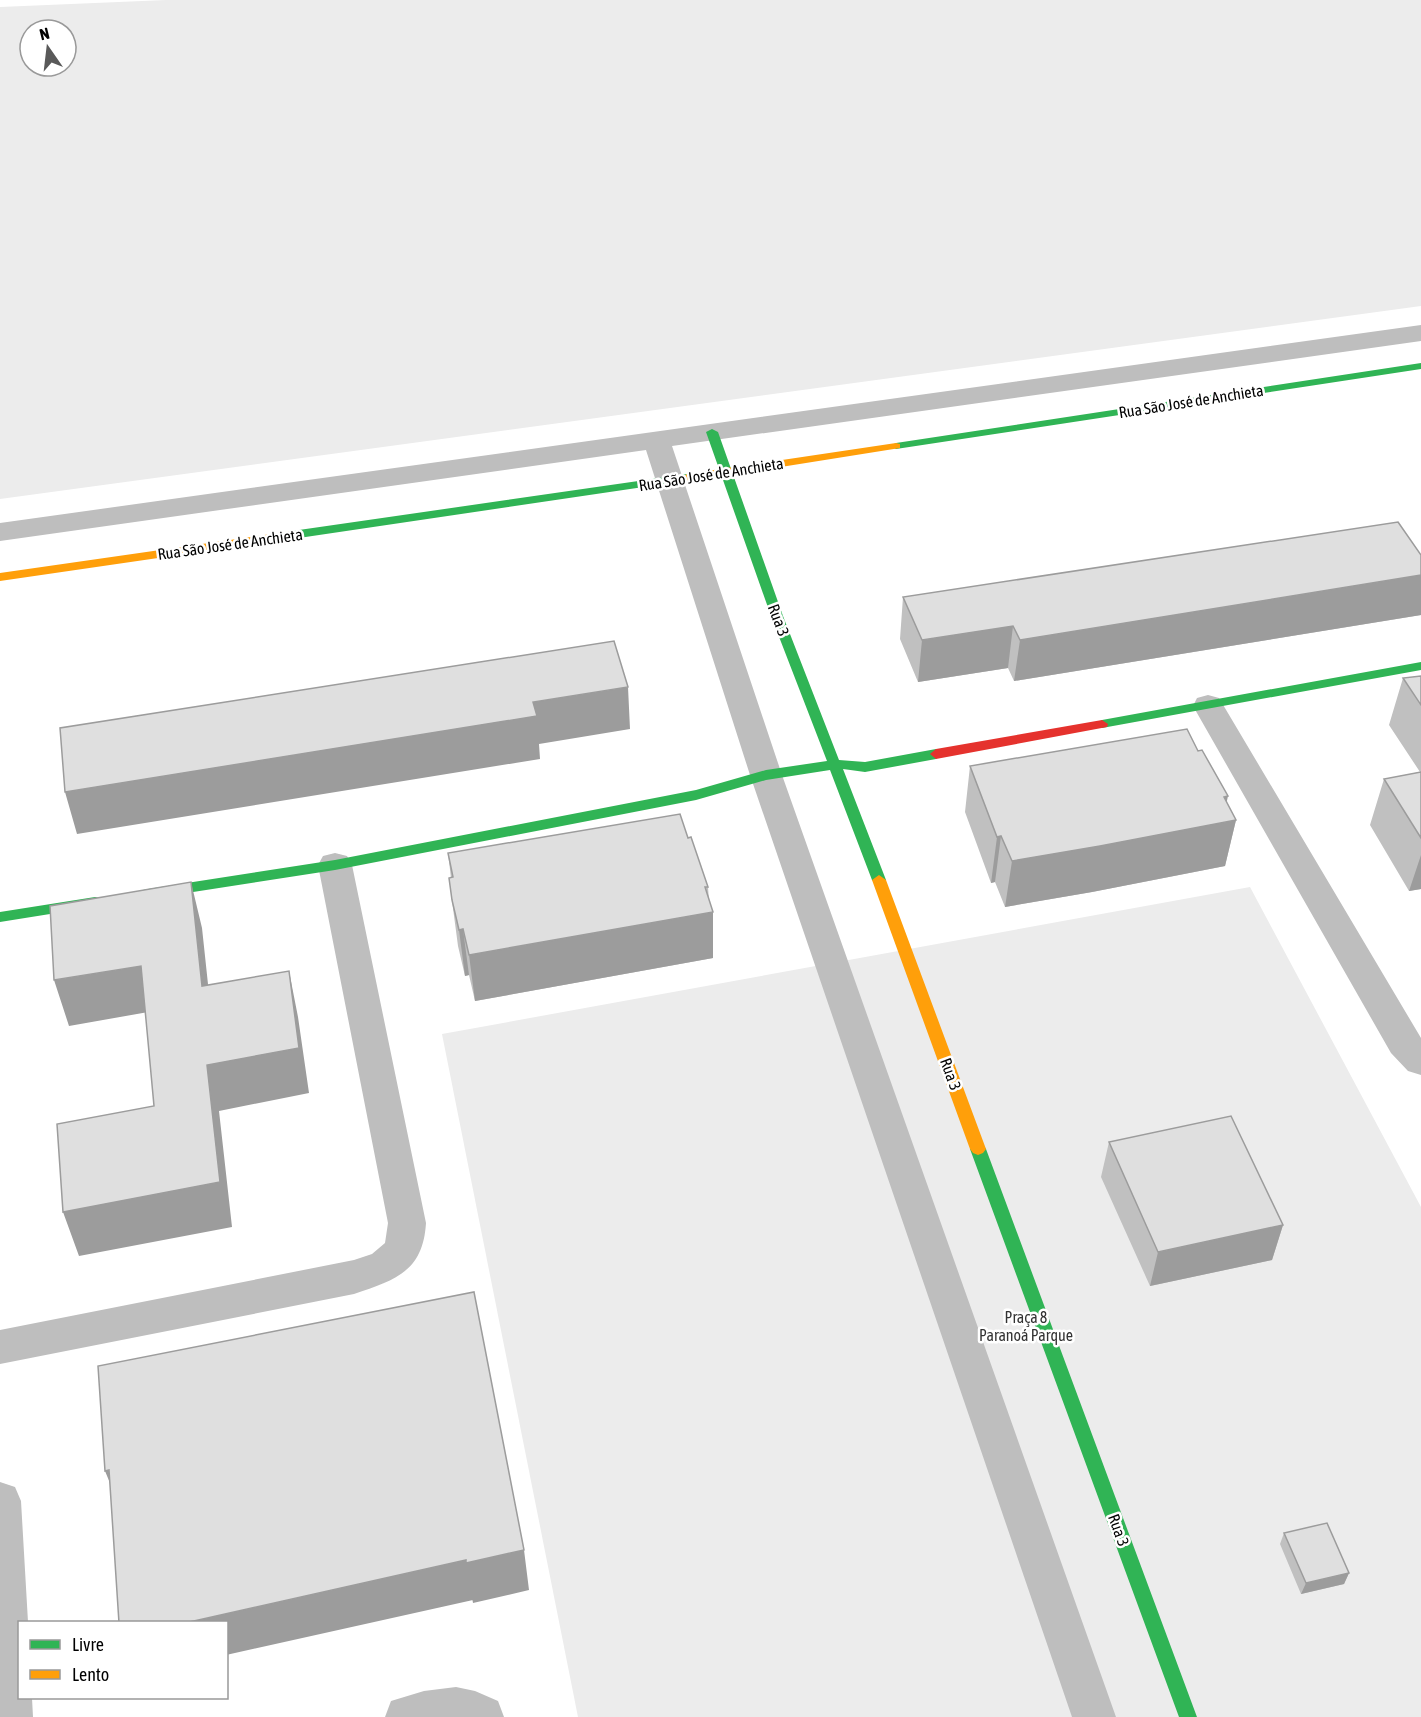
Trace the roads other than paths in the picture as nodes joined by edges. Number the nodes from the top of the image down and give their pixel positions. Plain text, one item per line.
1 (1421, 333) edge
2 (1421, 366) edge
3 (712, 432) junction
4 (656, 440) junction
5 (728, 472) junction
6 (669, 481) junction
7 (0, 532) edge
8 (0, 577) edge
9 (1421, 666) edge
10 (1208, 705) junction
11 (836, 764) junction
12 (766, 775) junction
13 (335, 865) junction
14 (139, 895) edge
15 (104, 901) edge
16 (0, 917) edge
17 (1421, 1061) edge
18 (0, 1347) edge
19 (0, 1500) edge
20 (11, 1717) edge
21 (407, 1717) edge
22 (482, 1717) edge
23 (1094, 1717) edge
24 (1188, 1717) edge

1 - 3 street
2 - 5 street, Rua São José de Anchieta
3 - 4 street
3 - 5 street, Rua 3
4 - 6 street
4 - 7 street
5 - 6 street, Rua São José de Anchieta
5 - 11 street, Rua 3
6 - 8 street, Rua São José de Anchieta
6 - 12 street
9 - 10 street
10 - 11 street
10 - 17 street
11 - 12 street
11 - 24 street, Rua 3
12 - 13 street
12 - 23 street
13 - 14 street
13 - 18 street
15 - 16 street
19 - 20 street
21 - 22 street

